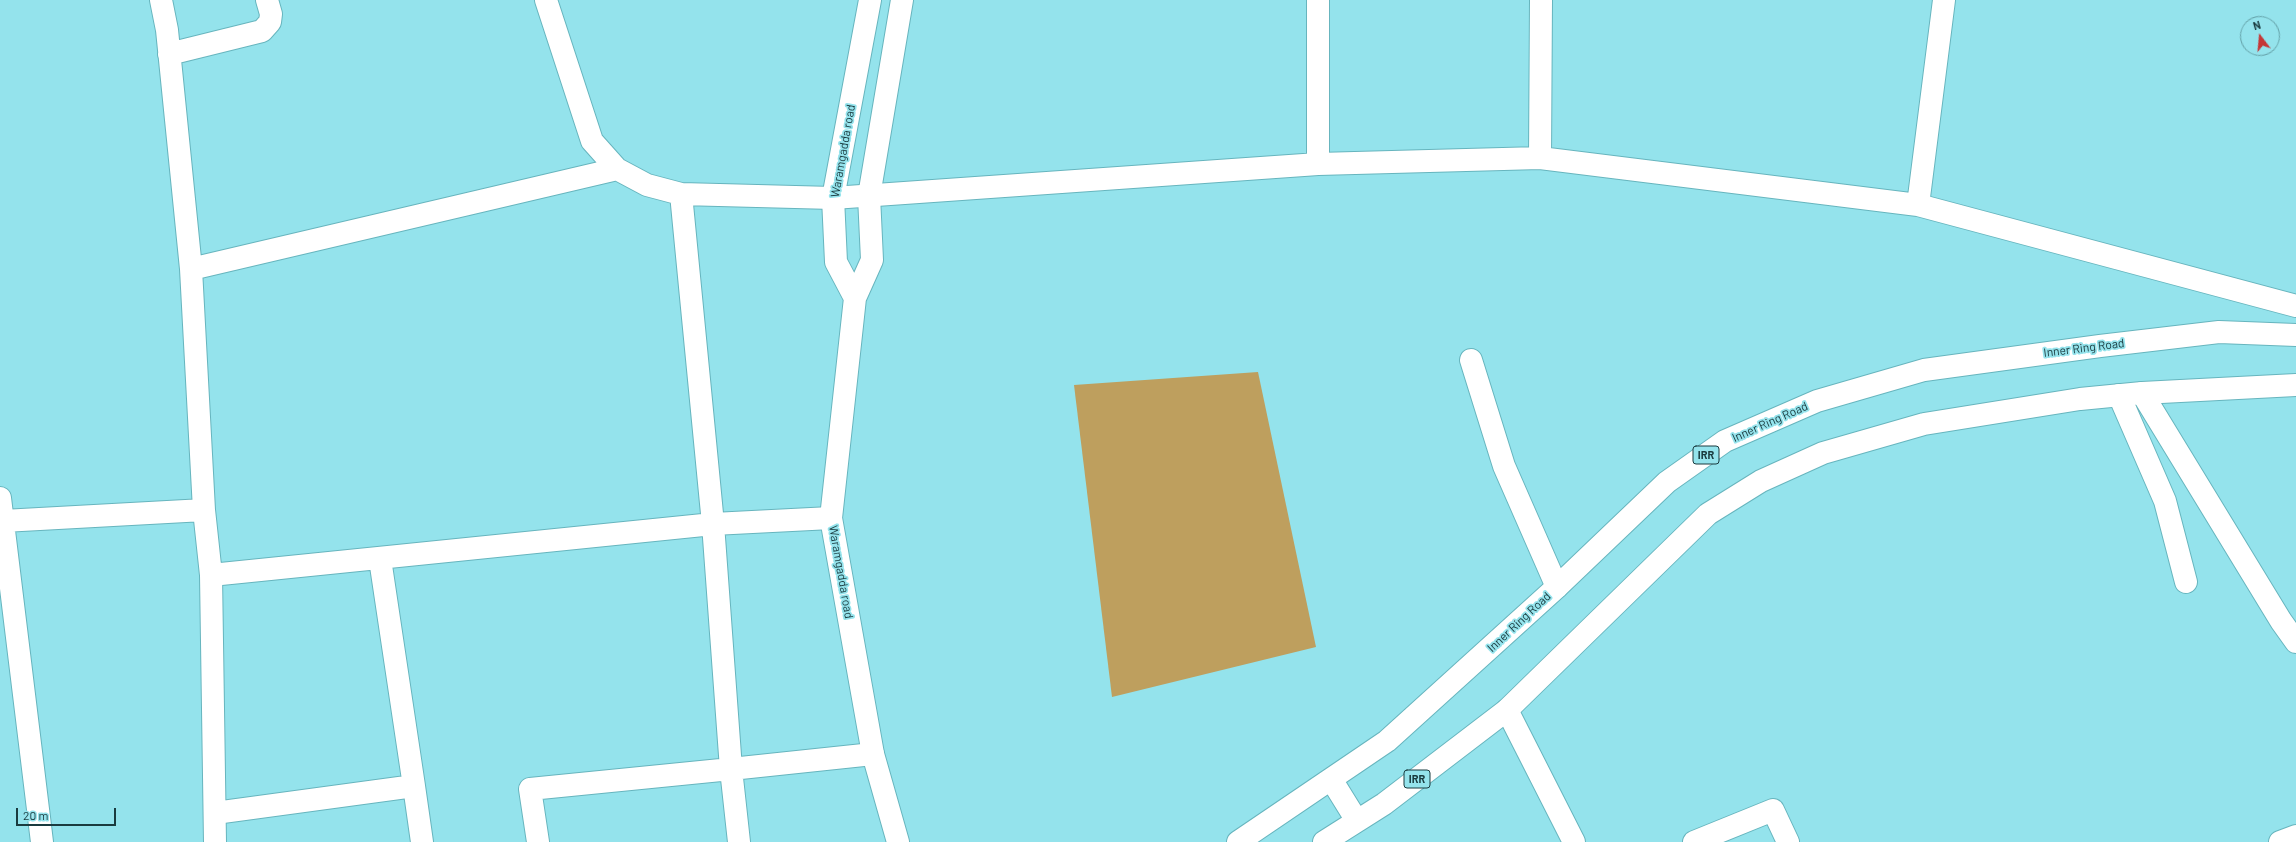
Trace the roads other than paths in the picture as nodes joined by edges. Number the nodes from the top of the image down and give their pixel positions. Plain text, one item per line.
1 (161, 0) edge
2 (267, 0) edge
3 (546, 0) edge
4 (870, 0) edge
5 (902, 0) edge
6 (1318, 0) edge
7 (1540, 0) edge
8 (1944, 0) edge
9 (169, 54) junction
10 (1540, 158) junction
11 (1318, 164) junction
12 (617, 169) junction
13 (681, 194) junction
14 (869, 196) junction
15 (833, 198) junction
16 (1918, 205) junction
17 (191, 269) junction
18 (855, 298) junction
19 (2296, 306) edge
20 (2296, 335) edge
21 (1471, 360) dead end
22 (2296, 385) edge
23 (2142, 393) junction
24 (2119, 395) junction
25 (0, 498) edge
26 (204, 510) junction
27 (831, 518) junction
28 (3, 521) junction
29 (713, 524) junction
30 (380, 559) junction
31 (211, 575) junction
32 (2186, 582) dead end
33 (1557, 587) junction
34 (2296, 642) edge
35 (1507, 710) junction
36 (873, 754) junction
37 (731, 769) junction
38 (1331, 779) junction
39 (414, 786) junction
40 (214, 813) junction
41 (1357, 821) junction
42 (42, 842) edge
43 (215, 842) edge
44 (422, 842) edge
45 (538, 842) edge
46 (739, 842) edge
47 (898, 842) edge
48 (1238, 842) edge
49 (1324, 842) edge
50 (1574, 842) edge
51 (1694, 842) edge
52 (1788, 842) edge

1 - 9 main road
2 - 9 main road
3 - 12 main road
4 - 15 main road, Waramgadda road
5 - 14 main road, Waramgadda road
6 - 11 main road
7 - 10 main road
8 - 16 main road
9 - 17 main road
10 - 11 main road
10 - 16 main road
11 - 14 main road
12 - 13 main road
12 - 17 main road
13 - 15 main road
13 - 29 main road
14 - 15 main road
14 - 18 main road, Waramgadda road
15 - 18 main road, Waramgadda road
16 - 19 main road
17 - 26 main road
18 - 27 main road, Waramgadda road
20 - 33 main road, Inner Ring Road / IRR
21 - 33 main road
22 - 23 main road, IRR
23 - 24 main road, IRR
23 - 34 main road
24 - 32 main road
24 - 35 main road, IRR
25 - 28 main road
26 - 28 main road
26 - 31 main road
27 - 29 main road
27 - 36 main road, Waramgadda road
28 - 42 main road
29 - 30 main road
29 - 37 main road
30 - 31 main road
30 - 39 main road
31 - 40 main road
33 - 38 main road, Inner Ring Road / IRR
35 - 41 main road, IRR
35 - 50 main road
36 - 37 main road
36 - 47 main road, Waramgadda road
37 - 45 main road
37 - 46 main road
38 - 41 main road
38 - 48 main road, Inner Ring Road / IRR
39 - 40 main road
39 - 44 main road
40 - 43 main road
41 - 49 main road, IRR
51 - 52 main road

